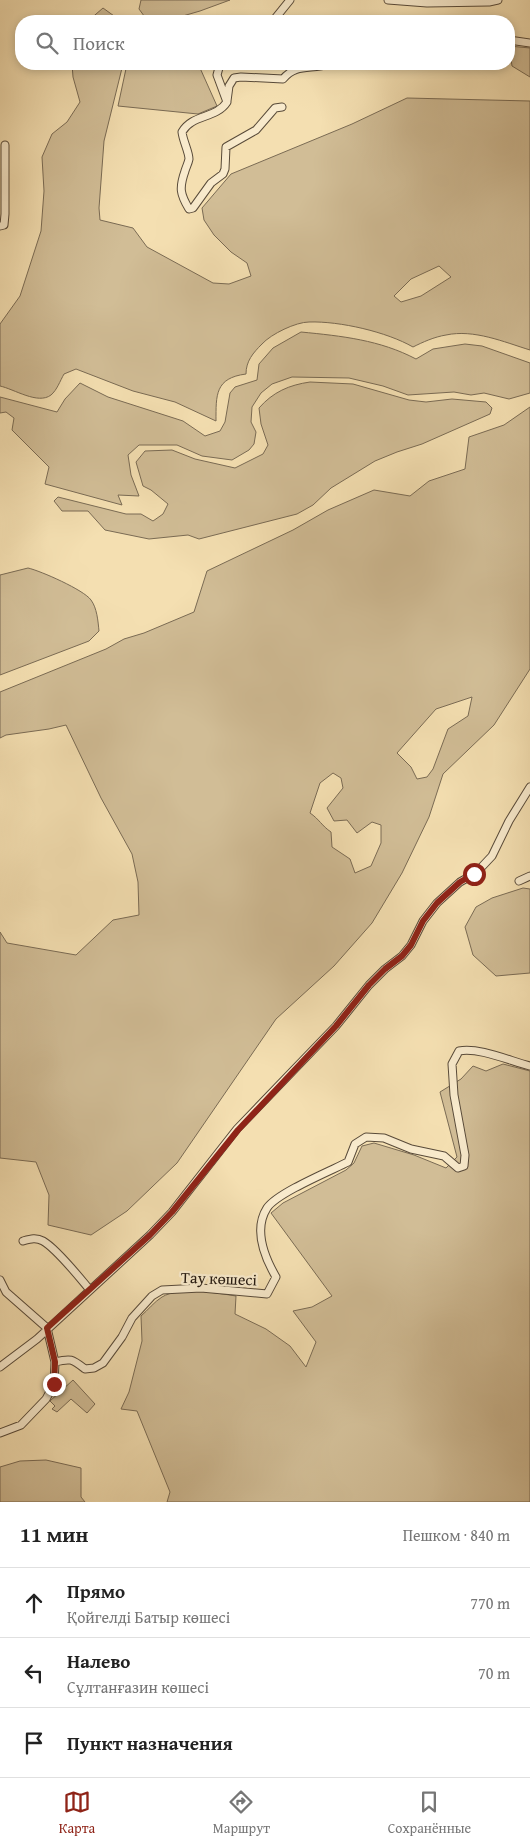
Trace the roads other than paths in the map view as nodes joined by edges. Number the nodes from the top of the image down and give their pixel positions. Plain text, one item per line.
1 (290, 0) edge
2 (388, 0) edge
3 (498, 0) edge
4 (279, 15) edge
5 (515, 41) edge
6 (530, 42) edge
7 (219, 70) edge
8 (291, 70) edge
9 (227, 102) junction
10 (282, 107) dead end
11 (5, 145) dead end
12 (0, 226) edge
13 (530, 787) edge
14 (530, 876) edge
15 (519, 881) dead end
16 (530, 1066) edge
17 (23, 1241) dead end
18 (0, 1280) edge
19 (90, 1290) junction
20 (47, 1328) junction
21 (55, 1362) junction
22 (0, 1367) edge
23 (0, 1433) edge

1 - 4 street
2 - 3 street
5 - 6 street
7 - 9 street
8 - 9 street
9 - 10 street
11 - 12 street
13 - 19 street
14 - 15 street
16 - 21 street, Тау көшесі
17 - 19 street
18 - 20 street
19 - 20 street
20 - 21 street
20 - 22 street
21 - 23 street

